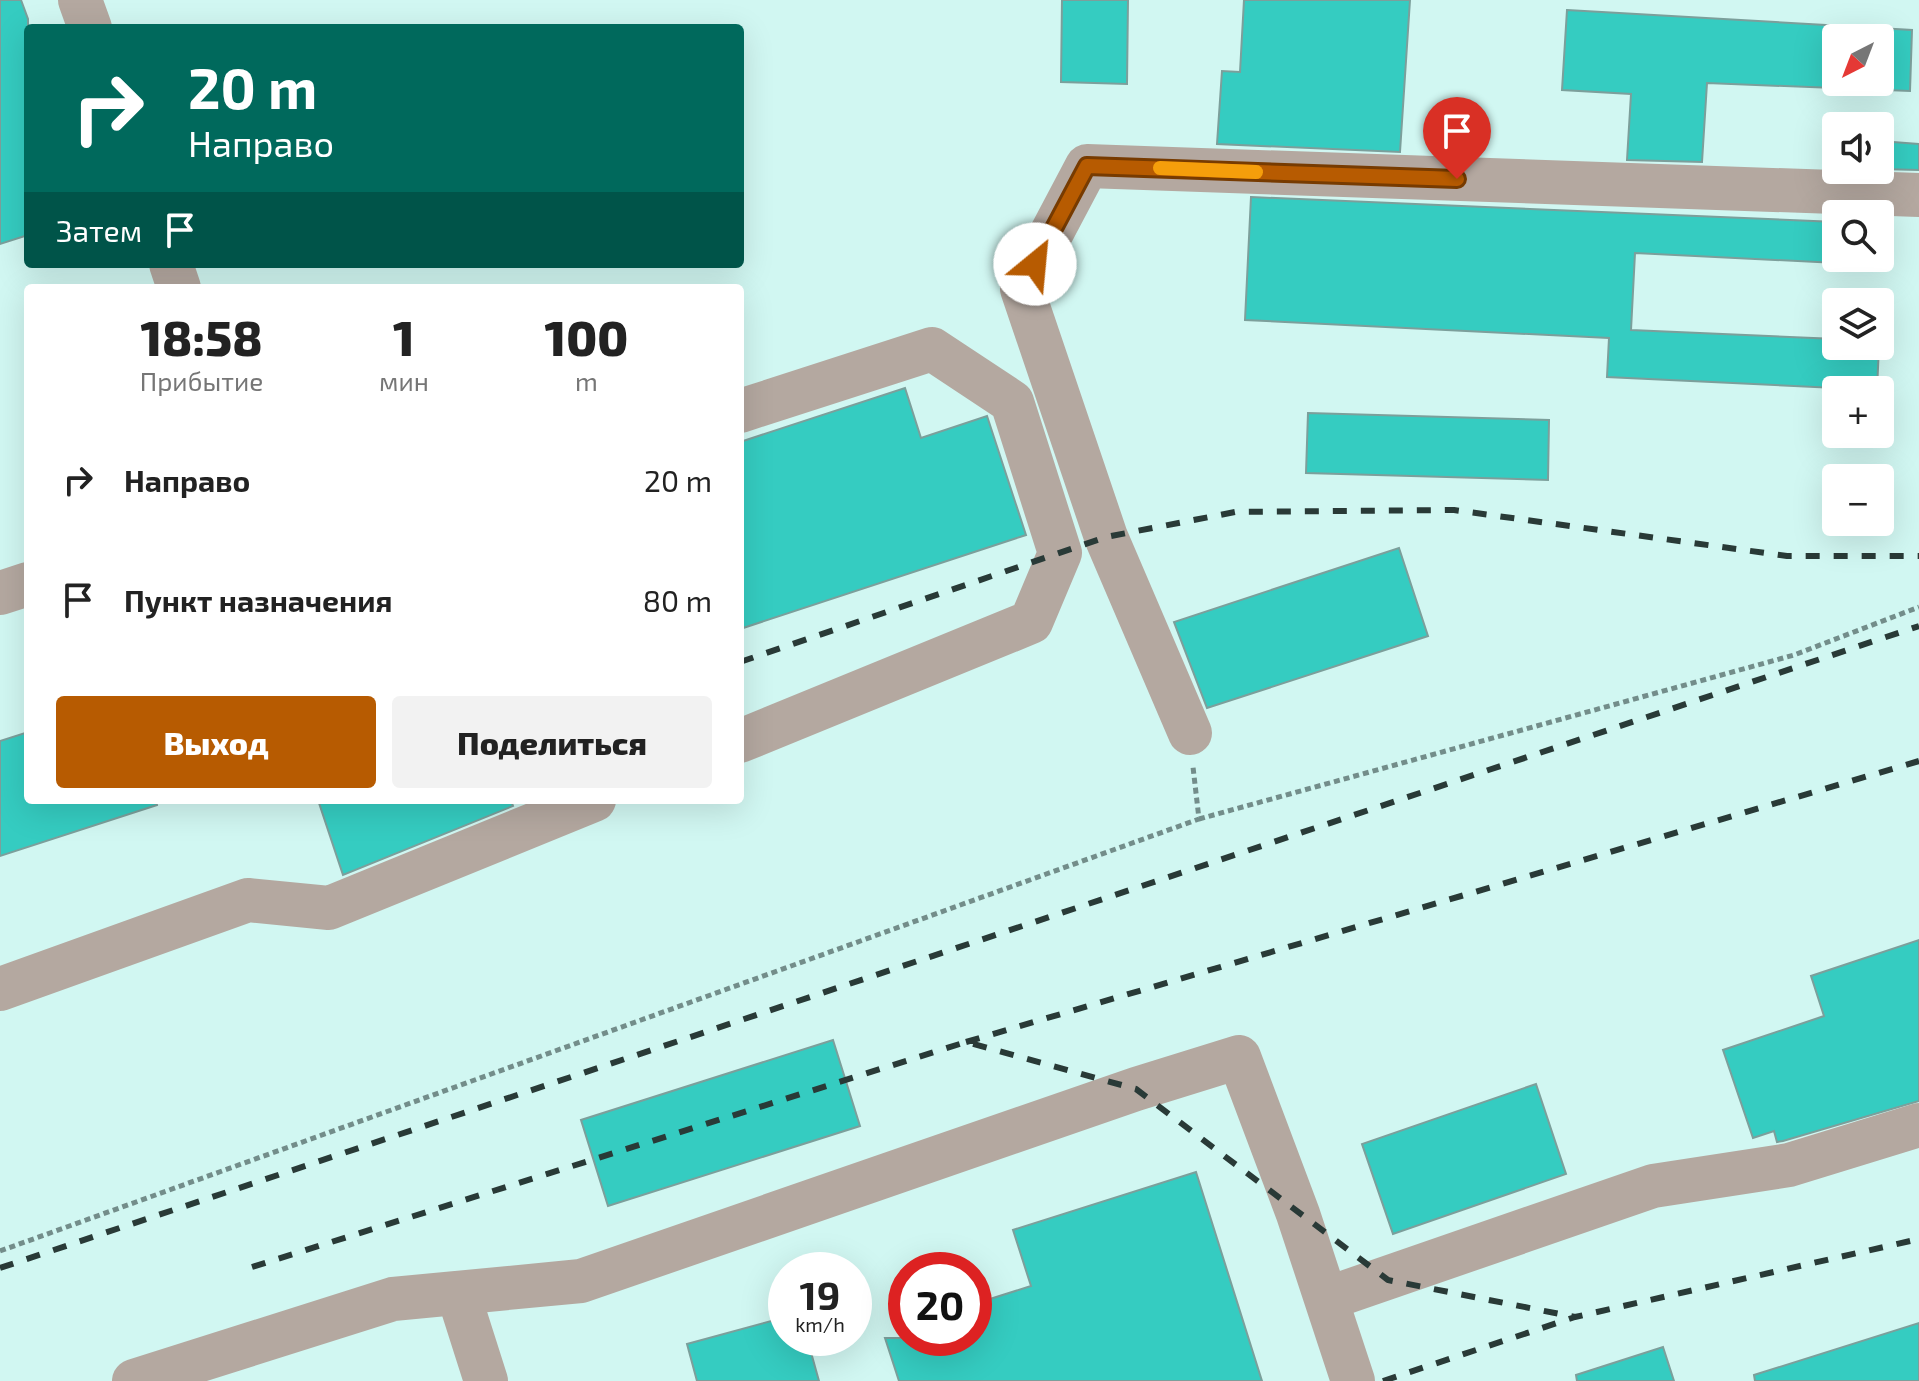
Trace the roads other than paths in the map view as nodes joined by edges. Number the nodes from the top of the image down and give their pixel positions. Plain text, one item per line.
1 (80, 0) edge
2 (89, 24) edge
3 (1919, 195) edge
4 (744, 410) edge
5 (24, 585) edge
6 (0, 593) edge
7 (1190, 733) road end
8 (744, 739) edge
9 (584, 804) edge
10 (0, 989) edge
11 (1919, 1125) edge
12 (458, 1293) junction
13 (1326, 1299) junction
14 (134, 1381) edge
15 (486, 1381) edge
16 (1353, 1381) edge

1 - 2 lane
3 - 7 lane
4 - 8 lane
5 - 6 lane
9 - 10 lane
11 - 13 lane
12 - 13 lane
12 - 14 lane
12 - 15 lane
13 - 16 lane

